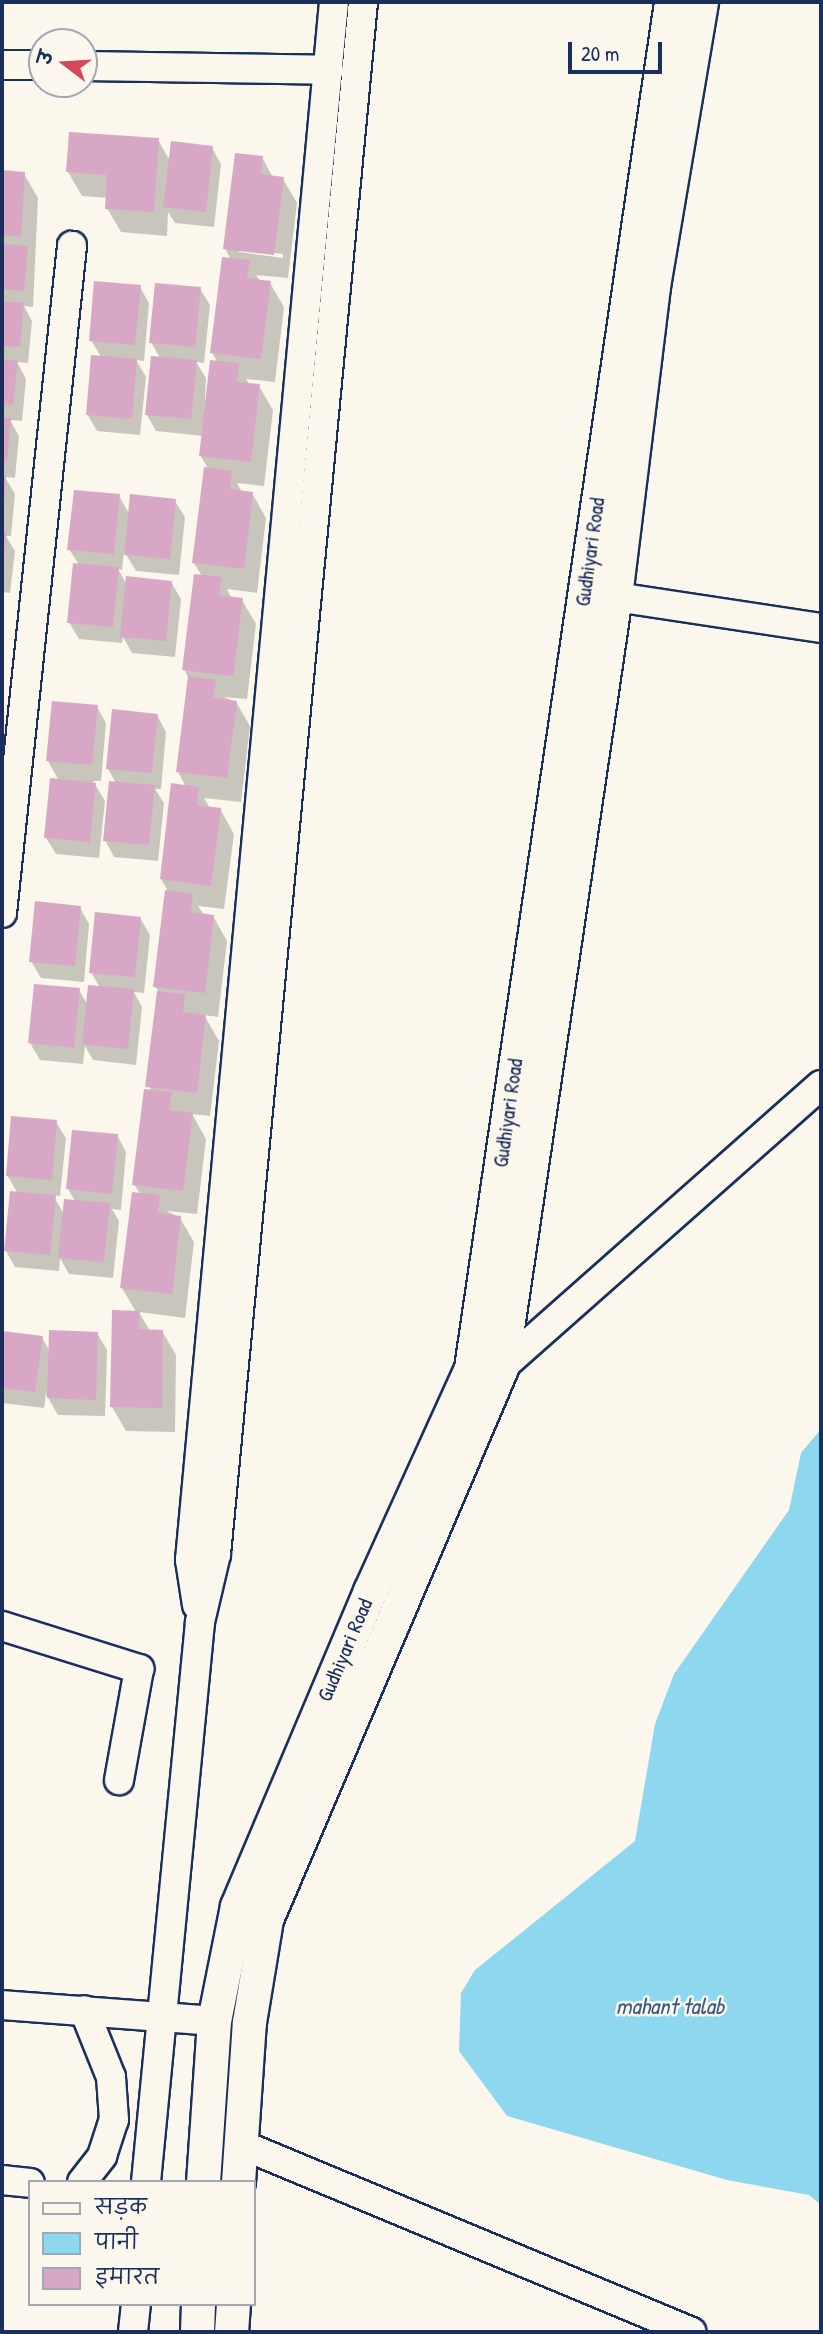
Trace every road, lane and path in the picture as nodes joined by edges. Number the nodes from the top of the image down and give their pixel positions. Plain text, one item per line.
1 (334, 2) edge
2 (363, 2) edge
3 (671, 2) edge
4 (701, 2) edge
5 (2, 65) edge
6 (28, 65) edge
7 (98, 66) edge
8 (329, 70) junction
9 (72, 246) dead end
10 (599, 594) junction
11 (821, 628) edge
12 (4, 865) edge
13 (2, 913) edge
14 (821, 1085) edge
15 (486, 1368) junction
16 (200, 1622) junction
17 (2, 1626) edge
18 (119, 1780) dead end
19 (5, 1999) edge
20 (84, 2010) junction
21 (160, 2016) junction
22 (214, 2021) junction
23 (240, 2144) junction
24 (2, 2180) edge
25 (84, 2180) edge
26 (146, 2180) edge
27 (203, 2180) edge
28 (239, 2180) edge
29 (28, 2183) edge
30 (136, 2306) edge
31 (198, 2306) edge
32 (233, 2306) edge
33 (134, 2332) edge
34 (197, 2332) edge
35 (231, 2332) edge
36 (691, 2332) edge

1 - 8 street
2 - 16 street
3 - 10 street, Gudhiyari Road
4 - 10 street, Gudhiyari Road
5 - 6 street
7 - 8 street
8 - 16 street
9 - 12 street
10 - 11 street
10 - 15 street, Gudhiyari Road
12 - 13 street
14 - 15 street
15 - 22 street, Gudhiyari Road
15 - 23 street, Gudhiyari Road
16 - 21 street
17 - 18 street
19 - 20 street
20 - 21 street
20 - 25 street
21 - 22 street
21 - 26 street
22 - 27 street, Gudhiyari Road
23 - 28 street, Gudhiyari Road
23 - 36 street
24 - 29 street
30 - 33 street
31 - 34 street
32 - 35 street

